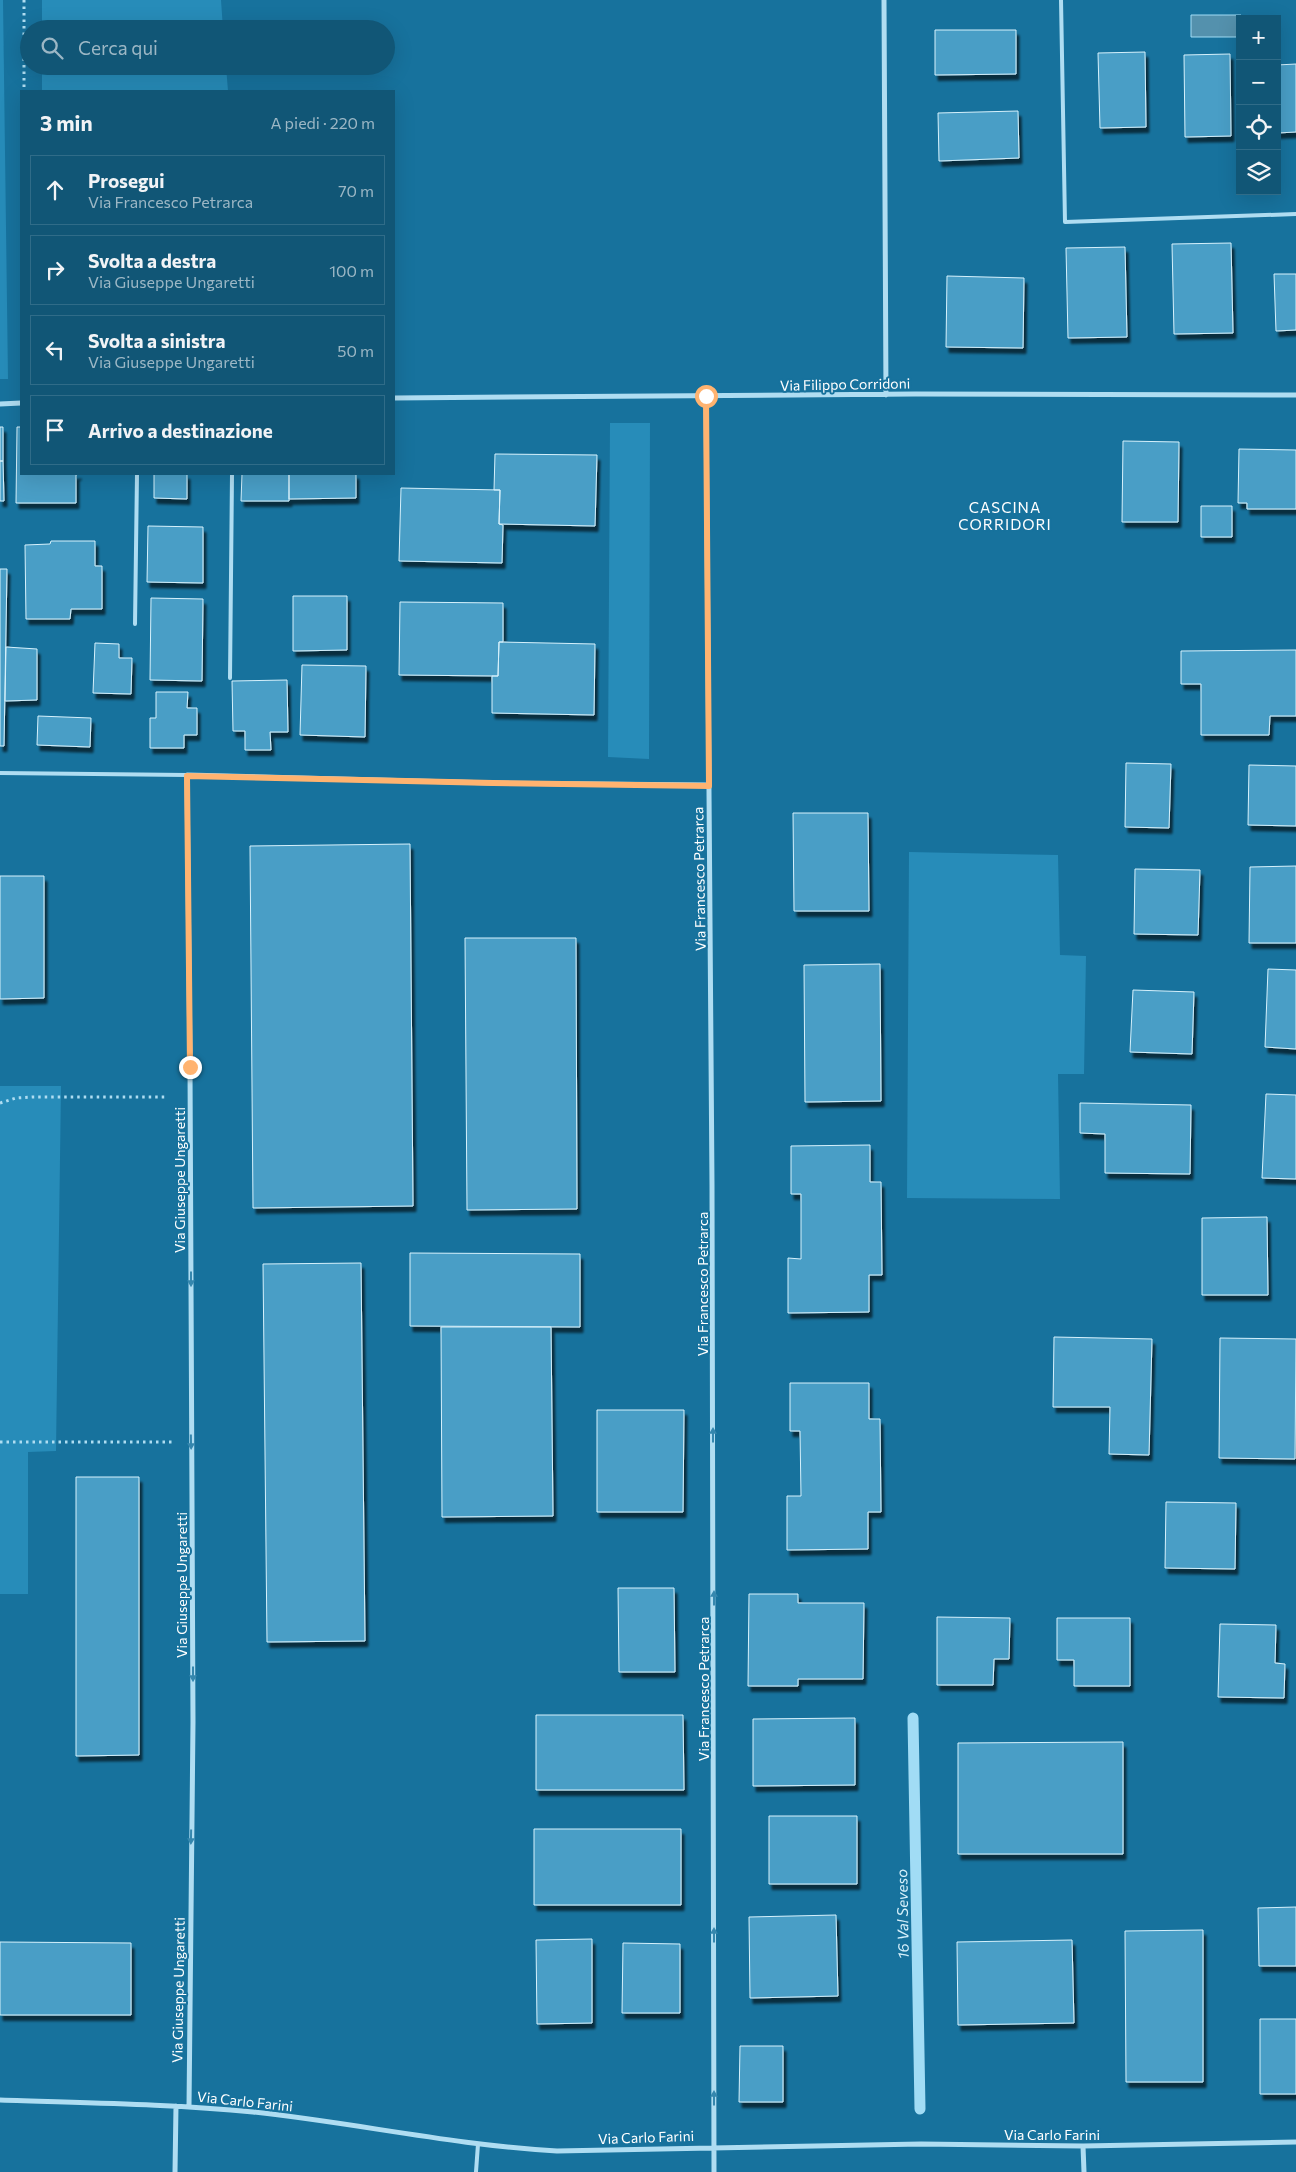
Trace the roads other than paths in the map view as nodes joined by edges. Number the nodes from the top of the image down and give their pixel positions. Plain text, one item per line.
1 (884, 0) edge
2 (1061, 0) edge
3 (1296, 214) edge
4 (886, 395) junction
5 (706, 396) junction
6 (1296, 396) edge
7 (395, 398) edge
8 (20, 403) edge
9 (0, 404) edge
10 (137, 475) edge
11 (232, 475) edge
12 (135, 624) dead end
13 (230, 678) dead end
14 (0, 773) edge
15 (187, 776) junction
16 (709, 786) junction
17 (0, 2100) edge
18 (176, 2106) junction
19 (189, 2107) junction
20 (1296, 2142) edge
21 (478, 2144) junction
22 (1083, 2146) junction
23 (714, 2147) junction
24 (174, 2172) edge
25 (476, 2172) edge
26 (714, 2172) edge
27 (1084, 2172) edge

1 - 4 street
2 - 3 lane
4 - 5 street, Via Filippo Corridoni
4 - 6 street, Via Filippo Corridoni
5 - 7 street, Via Filippo Corridoni
5 - 16 street, Via Francesco Petrarca
8 - 9 street
10 - 12 lane
11 - 13 lane
14 - 15 lane
15 - 16 street
15 -> 19 street, Via Giuseppe Ungaretti
23 -> 16 street, Via Francesco Petrarca
17 - 18 street, Via Carlo Farini
18 - 19 street, Via Carlo Farini
18 - 24 street
19 - 21 street, Via Carlo Farini
20 - 22 street, Via Carlo Farini
21 - 23 street, Via Carlo Farini
21 - 25 lane
22 - 23 street, Via Carlo Farini
22 - 27 street
23 - 26 street, Via Francesco Petrarca

